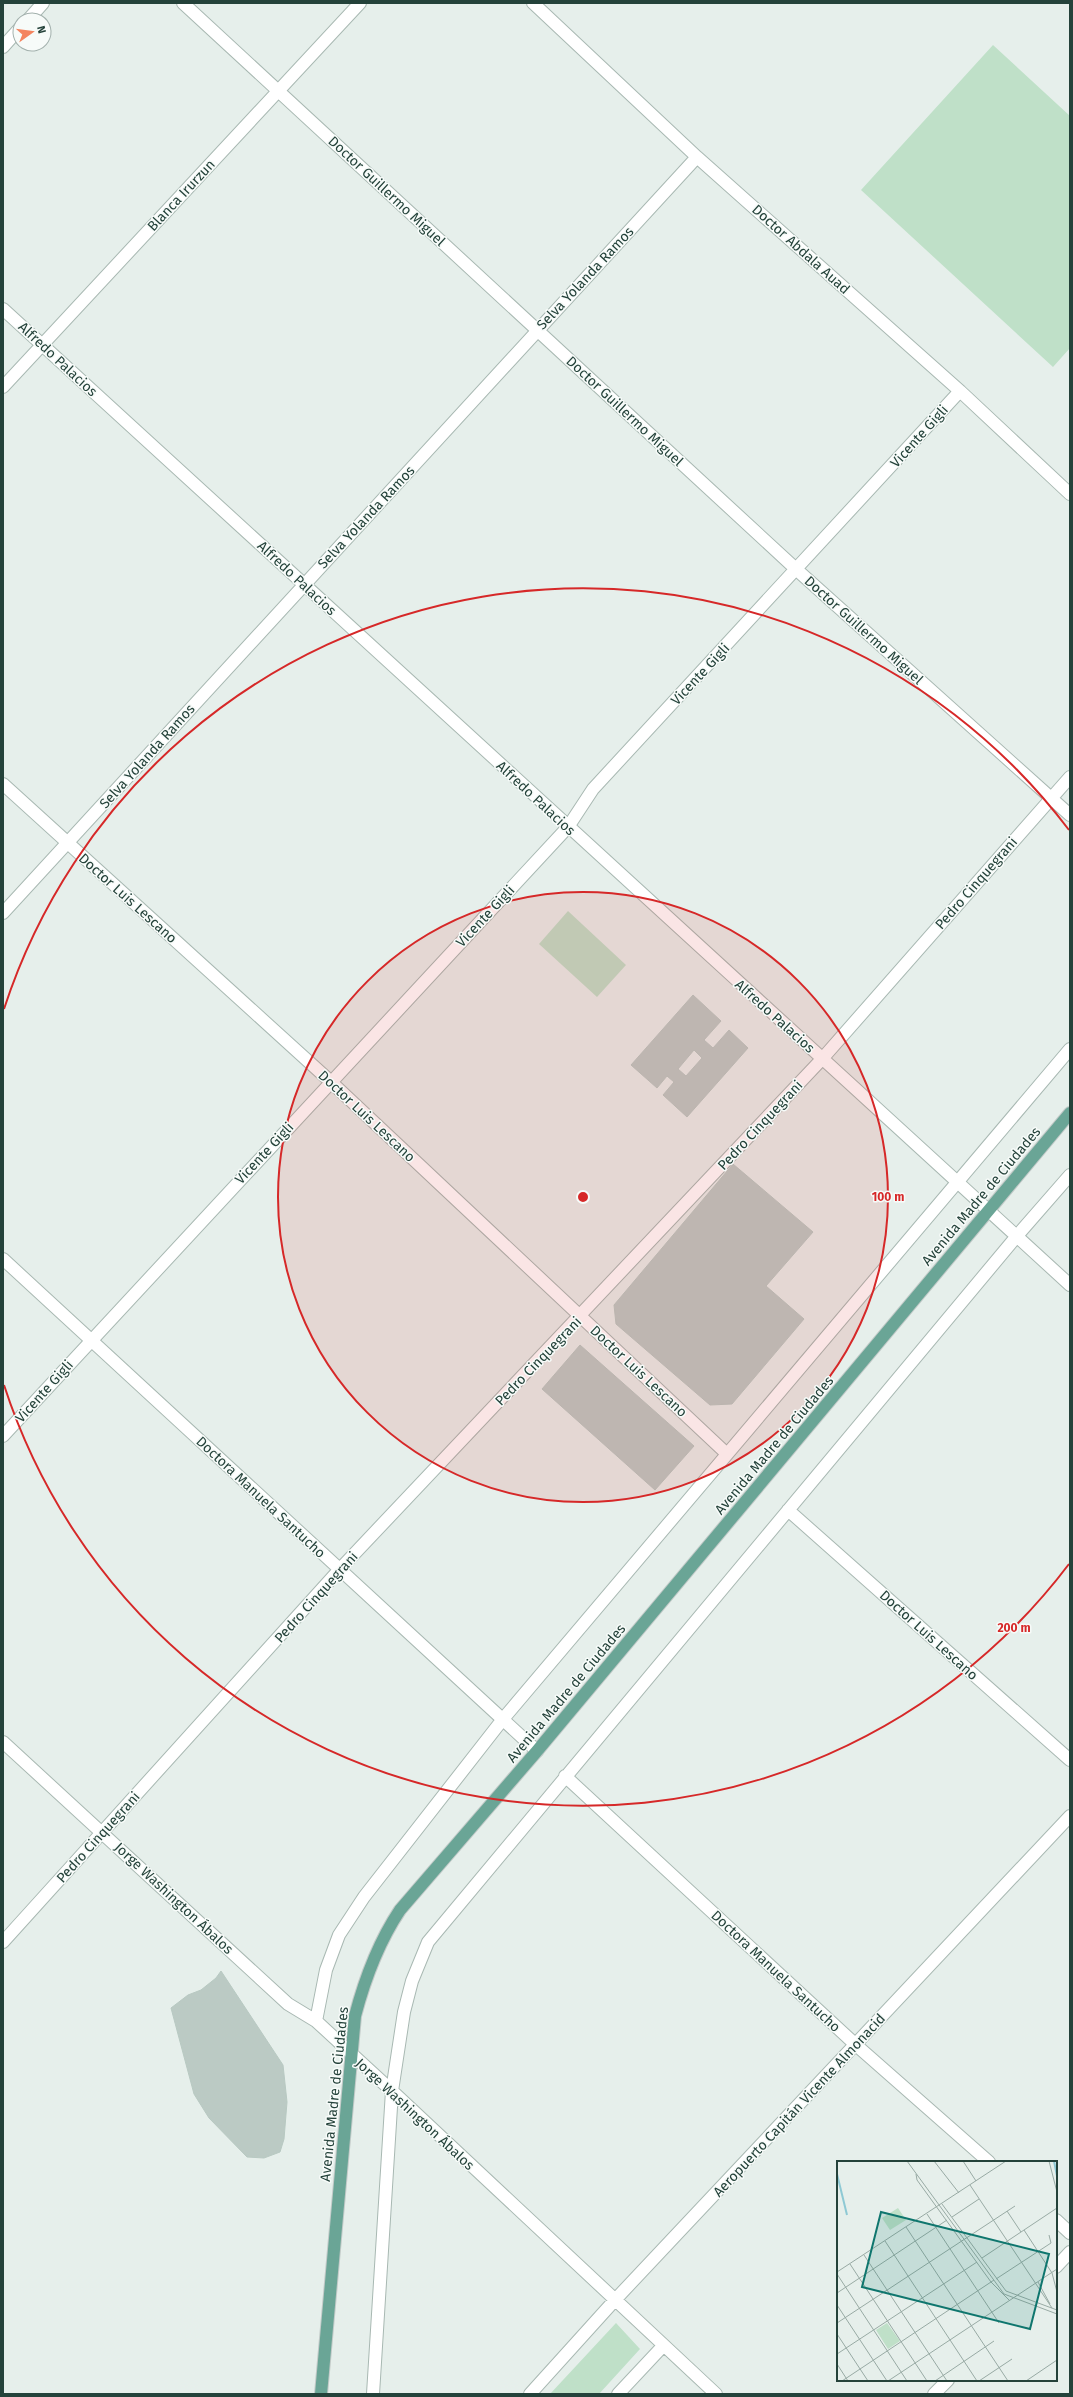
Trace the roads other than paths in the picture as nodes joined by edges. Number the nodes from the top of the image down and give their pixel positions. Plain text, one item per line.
1 (43, 3) edge
2 (184, 3) edge
3 (360, 3) edge
4 (533, 3) edge
5 (35, 12) edge
6 (12, 37) edge
7 (3, 47) edge
8 (278, 90) junction
9 (697, 157) junction
10 (3, 309) edge
11 (538, 330) junction
12 (42, 345) junction
13 (3, 387) edge
14 (960, 391) junction
15 (1070, 494) edge
16 (797, 570) junction
17 (304, 585) junction
18 (1070, 777) edge
19 (3, 784) edge
20 (1050, 798) junction
21 (1070, 815) edge
22 (568, 827) junction
23 (68, 843) junction
24 (3, 913) edge
25 (1070, 1049) edge
26 (822, 1059) junction
27 (330, 1082) junction
28 (1070, 1113) edge
29 (1070, 1175) edge
30 (957, 1183) junction
31 (988, 1211) junction
32 (1016, 1237) junction
33 (3, 1259) edge
34 (1070, 1285) edge
35 (581, 1316) junction
36 (91, 1339) junction
37 (3, 1436) edge
38 (727, 1454) junction
39 (788, 1510) junction
40 (340, 1569) junction
41 (503, 1719) junction
42 (3, 1742) edge
43 (537, 1751) junction
44 (1070, 1760) edge
45 (565, 1776) junction
46 (1070, 1816) edge
47 (102, 1833) junction
48 (3, 1942) edge
49 (316, 2022) junction
50 (856, 2045) junction
51 (351, 2055) junction
52 (392, 2091) junction
53 (988, 2161) edge
54 (1057, 2221) edge
55 (1070, 2232) edge
56 (1070, 2252) edge
57 (1057, 2266) edge
58 (614, 2300) junction
59 (663, 2346) junction
60 (947, 2381) edge
61 (321, 2394) edge
62 (373, 2394) edge
63 (530, 2394) edge
64 (618, 2394) edge
65 (716, 2394) edge
66 (934, 2394) edge

1 - 5 street
2 - 8 street, Doctor Guillermo Miguel
3 - 8 street, Blanca Irurzun
4 - 9 street, Doctor Abdala Auad
6 - 7 street
8 - 11 street, Doctor Guillermo Miguel
8 - 12 street, Blanca Irurzun
9 - 11 street, Selva Yolanda Ramos
9 - 14 street, Doctor Abdala Auad
10 - 12 street, Alfredo Palacios
11 - 16 street, Doctor Guillermo Miguel
11 - 17 street, Selva Yolanda Ramos
12 - 13 street, Blanca Irurzun
12 - 17 street, Alfredo Palacios
14 - 15 street, Doctor Abdala Auad
14 - 16 street, Vicente Gigli
16 - 20 street, Doctor Guillermo Miguel
16 - 22 street, Vicente Gigli
17 - 22 street, Alfredo Palacios
17 - 23 street, Selva Yolanda Ramos
18 - 20 street, Pedro Cinquegrani
19 - 23 street, Doctor Luis Lescano
20 - 21 street, Doctor Guillermo Miguel
20 - 26 street, Pedro Cinquegrani
22 - 26 street, Alfredo Palacios
22 - 27 street, Vicente Gigli
23 - 24 street, Selva Yolanda Ramos
23 - 27 street, Doctor Luis Lescano
25 - 30 street
26 - 30 street, Alfredo Palacios
26 - 35 street, Pedro Cinquegrani
27 - 35 street, Doctor Luis Lescano
27 - 36 street, Vicente Gigli
28 - 31 main road, Avenida Madre de Ciudades
29 - 32 street
30 - 31 street, Alfredo Palacios
30 - 38 street
31 - 32 street, Alfredo Palacios
31 - 43 main road, Avenida Madre de Ciudades
32 - 34 street, Alfredo Palacios
32 - 39 street
33 - 36 street, Doctora Manuela Santucho
35 - 38 street, Doctor Luis Lescano
35 - 40 street, Pedro Cinquegrani
36 - 37 street, Vicente Gigli
36 - 40 street, Doctora Manuela Santucho
38 - 41 street
39 - 44 street, Doctor Luis Lescano
39 - 45 street
40 - 41 street, Doctora Manuela Santucho
40 - 47 street, Pedro Cinquegrani
41 - 43 street, Doctora Manuela Santucho
41 - 49 street
42 - 47 street, Jorge Washington Ábalos
43 - 51 main road, Avenida Madre de Ciudades
45 - 50 street, Doctora Manuela Santucho
45 - 52 street
46 - 50 street, Aeropuerto Capitán Vicente Almonacid
47 - 48 street, Pedro Cinquegrani
47 - 49 street, Jorge Washington Ábalos
49 - 51 street, Jorge Washington Ábalos
50 - 53 street, Doctora Manuela Santucho
50 - 58 street, Aeropuerto Capitán Vicente Almonacid
51 - 52 street, Jorge Washington Ábalos
51 - 61 main road, Avenida Madre de Ciudades
52 - 58 street, Jorge Washington Ábalos
52 - 62 street
54 - 55 street
56 - 57 street
58 - 59 street, Jorge Washington Ábalos
58 - 63 street, Aeropuerto Capitán Vicente Almonacid
59 - 64 street
59 - 65 street, Jorge Washington Ábalos
60 - 66 street

